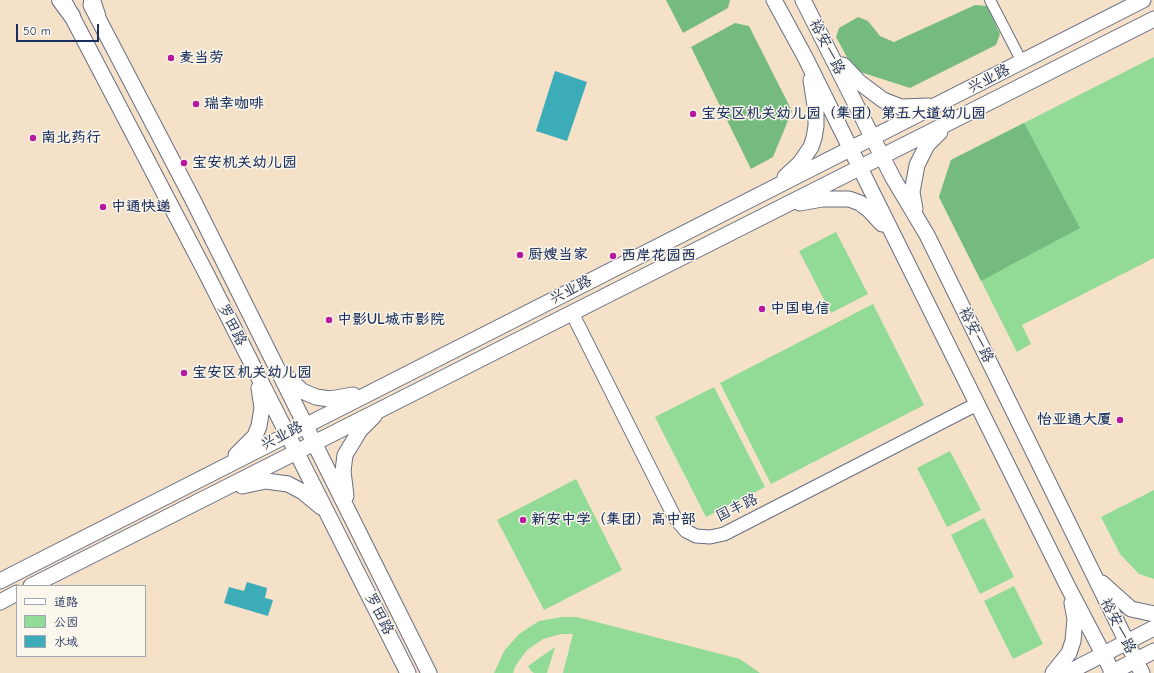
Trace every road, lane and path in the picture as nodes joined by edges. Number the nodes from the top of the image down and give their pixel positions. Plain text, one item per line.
1 (60, 0) edge
2 (64, 0) edge
3 (89, 0) edge
4 (774, 0) edge
5 (803, 0) edge
6 (990, 0) edge
7 (1143, 0) edge
8 (95, 8) edge
9 (72, 16) junction
10 (1154, 19) edge
11 (829, 49) junction
12 (804, 57) junction
13 (1022, 62) junction
14 (942, 103) junction
15 (954, 120) junction
16 (873, 138) junction
17 (850, 150) junction
18 (882, 156) junction
19 (859, 168) junction
20 (755, 198) junction
21 (765, 215) junction
22 (927, 236) junction
23 (899, 248) junction
24 (572, 313) junction
25 (270, 356) junction
26 (252, 364) junction
27 (377, 388) junction
28 (977, 404) junction
29 (387, 405) junction
30 (305, 424) junction
31 (287, 434) junction
32 (314, 442) junction
33 (296, 452) junction
34 (212, 472) junction
35 (217, 492) junction
36 (350, 514) junction
37 (332, 523) junction
38 (1091, 571) junction
39 (0, 581) edge
40 (33, 585) edge
41 (1068, 587) junction
42 (16, 594) edge
43 (0, 602) edge
44 (1154, 614) edge
45 (1154, 628) edge
46 (1127, 642) junction
47 (1154, 651) edge
48 (1103, 655) junction
49 (1139, 666) edge
50 (408, 673) edge
51 (429, 673) edge
52 (1053, 673) edge
53 (1067, 673) edge
54 (1112, 673) edge

1 - 9 main road
2 - 9 main road, 罗田路
3 - 8 main road, 罗田路
4 - 12 main road, 裕安一路
5 - 11 main road, 裕安一路
6 - 13 street
7 - 13 main road, 兴业路
8 - 25 main road, 罗田路
9 - 26 main road, 罗田路
10 - 15 main road, 兴业路
11 - 14 main road
11 - 16 main road, 裕安一路
12 - 17 main road, 裕安一路
12 - 20 main road
13 - 14 main road, 兴业路
14 - 16 main road, 兴业路
15 - 18 main road, 兴业路
15 - 22 main road
16 - 17 main road, 兴业路
16 - 18 main road, 裕安一路
17 - 19 main road, 裕安一路
17 - 20 main road, 兴业路
18 - 19 main road, 兴业路
18 - 22 main road, 裕安一路
19 - 21 main road, 兴业路
19 - 23 main road, 裕安一路
20 - 27 main road, 兴业路
21 - 23 main road
21 - 24 main road, 兴业路
22 - 38 main road, 裕安一路
23 - 28 main road, 裕安一路
24 - 28 street, 国丰路
24 - 29 main road, 兴业路
25 - 27 main road
25 - 30 main road, 罗田路
26 - 31 main road, 罗田路
26 - 34 main road
27 - 30 main road, 兴业路
28 - 41 main road, 裕安一路
29 - 32 main road, 兴业路
29 - 36 main road
30 - 31 main road, 兴业路
30 - 32 main road, 罗田路
31 - 33 main road, 罗田路
31 - 34 main road, 兴业路
32 - 33 main road, 兴业路
32 - 36 main road, 罗田路
33 - 35 main road, 兴业路
33 - 37 main road, 罗田路
34 - 39 main road, 兴业路
35 - 37 main road
35 - 40 main road, 兴业路
36 - 51 main road, 罗田路
37 - 50 main road, 罗田路
38 - 44 main road
38 - 46 main road, 裕安一路
41 - 48 main road, 裕安一路
41 - 52 main road
42 - 43 main road
45 - 46 main road
46 - 48 main road
46 - 49 main road, 裕安一路
47 - 49 main road
48 - 53 main road
48 - 54 main road, 裕安一路
49 - 54 main road

